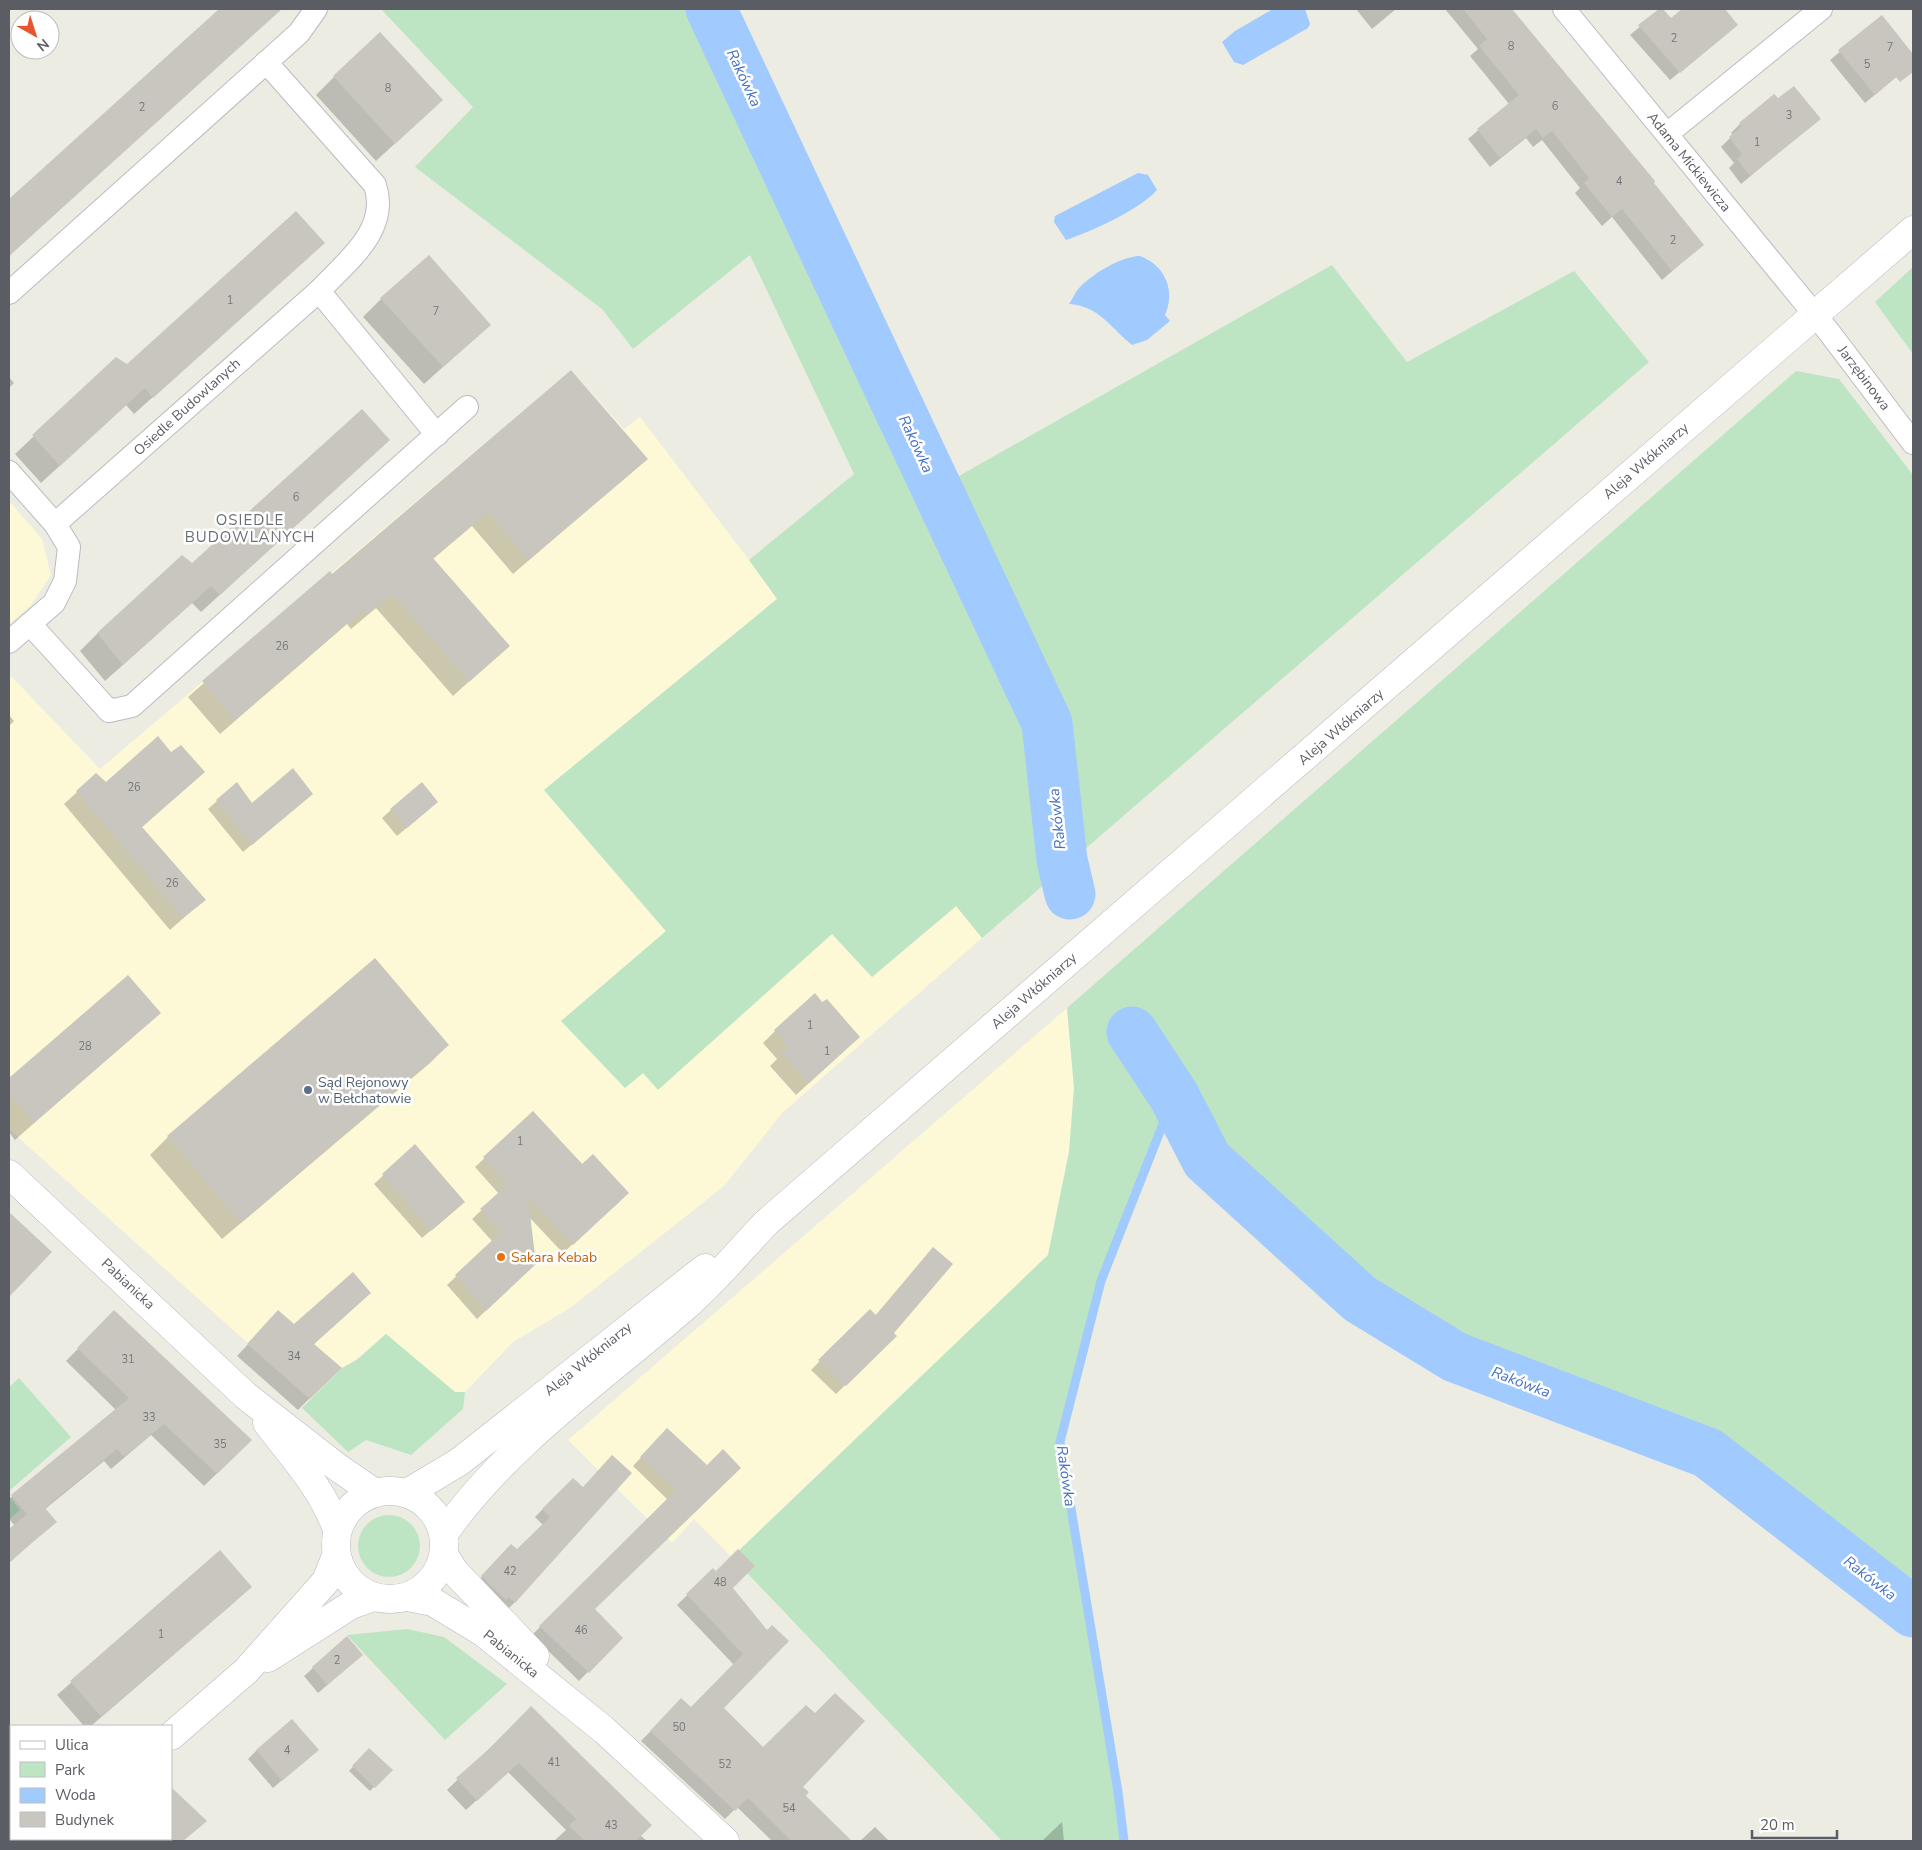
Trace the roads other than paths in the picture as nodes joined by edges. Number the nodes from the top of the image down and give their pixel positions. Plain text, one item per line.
1 (316, 9) edge
2 (1564, 9) edge
3 (1821, 9) edge
4 (266, 62) junction
5 (1667, 134) junction
6 (1913, 230) edge
7 (319, 291) junction
8 (9, 293) edge
9 (1814, 314) junction
10 (467, 408) dead end
11 (437, 435) junction
12 (1913, 443) edge
13 (9, 472) edge
14 (55, 524) junction
15 (30, 624) junction
16 (9, 642) edge
17 (9, 1174) edge
18 (767, 1222) junction
19 (246, 1396) junction
20 (375, 1493) junction
21 (407, 1493) junction
22 (337, 1543) junction
23 (444, 1544) junction
24 (407, 1596) junction
25 (373, 1597) junction
26 (246, 1671) junction
27 (604, 1730) junction
28 (172, 1735) edge
29 (725, 1841) edge

1 - 4 street
2 - 5 street, Adama Mickiewicza
3 - 5 street
4 - 7 street, Osiedle Budowlanych
4 - 8 street
5 - 9 street, Adama Mickiewicza
6 - 9 main road, Aleja Włókniarzy
7 - 11 street
7 - 14 street, Osiedle Budowlanych
9 - 12 street, Jarzębinowa
9 - 18 main road, Aleja Włókniarzy
10 - 11 street
11 - 15 street
13 - 14 street
14 - 15 street
15 - 16 street
17 - 19 main road, Pabianicka
18 - 21 main road, Aleja Włókniarzy
18 - 23 main road, Aleja Włókniarzy
19 - 20 main road, Pabianicka
19 - 22 main road, Pabianicka
20 - 21 main road
20 - 22 main road
21 - 23 main road
22 - 25 main road
22 - 26 main road
23 - 24 main road
23 - 27 main road, Pabianicka
24 - 25 main road
24 - 27 main road, Pabianicka
25 - 26 main road
26 - 28 main road
27 - 29 main road, Pabianicka

